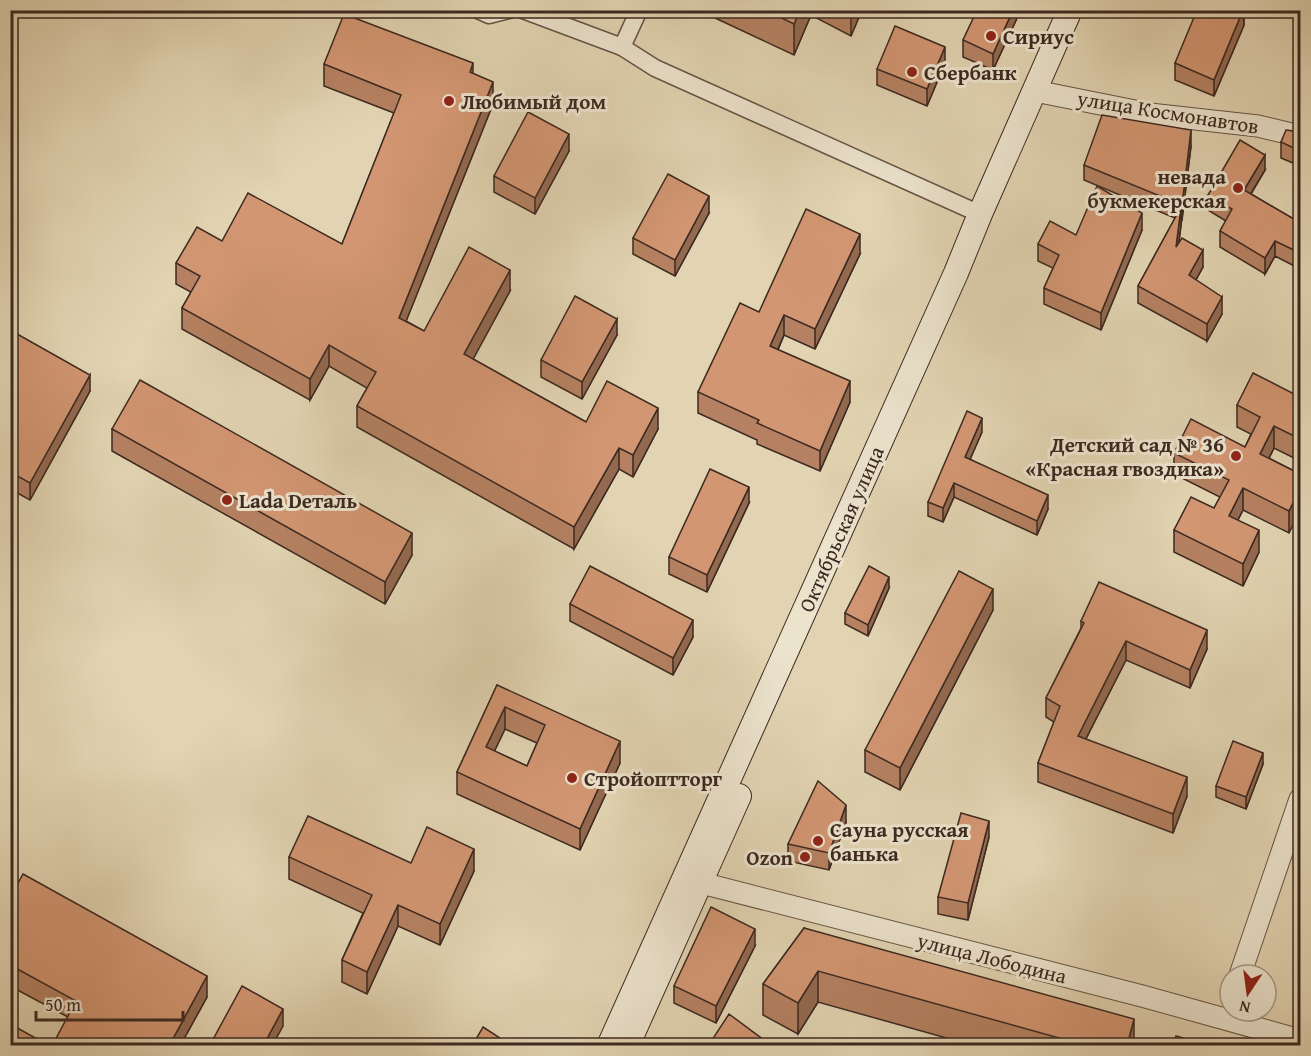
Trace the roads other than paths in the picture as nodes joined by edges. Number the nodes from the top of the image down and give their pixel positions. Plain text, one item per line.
1 (478, 10) edge
2 (508, 10) edge
3 (523, 10) edge
4 (639, 10) edge
5 (1070, 10) edge
6 (1085, 10) edge
7 (622, 47) junction
8 (1042, 92) junction
9 (1300, 136) edge
10 (980, 214) junction
11 (1300, 799) edge
12 (692, 880) junction
13 (1244, 963) edge
14 (1218, 1009) edge
15 (1258, 1023) edge
16 (1300, 1040) edge
17 (609, 1046) edge
18 (627, 1046) edge

1 - 2 street
3 - 7 street
4 - 7 street
5 - 8 main road, Октябрьская улица
6 - 8 main road, Октябрьская улица
7 - 10 street
8 - 9 street, улица Космонавтов
8 - 10 main road, Октябрьская улица
8 - 12 main road, Октябрьская улица
10 - 12 main road, Октябрьская улица
11 - 13 street
12 - 14 street, улица Лободина
12 - 17 main road, Октябрьская улица
12 - 18 main road, Октябрьская улица
15 - 16 street, улица Лободина

